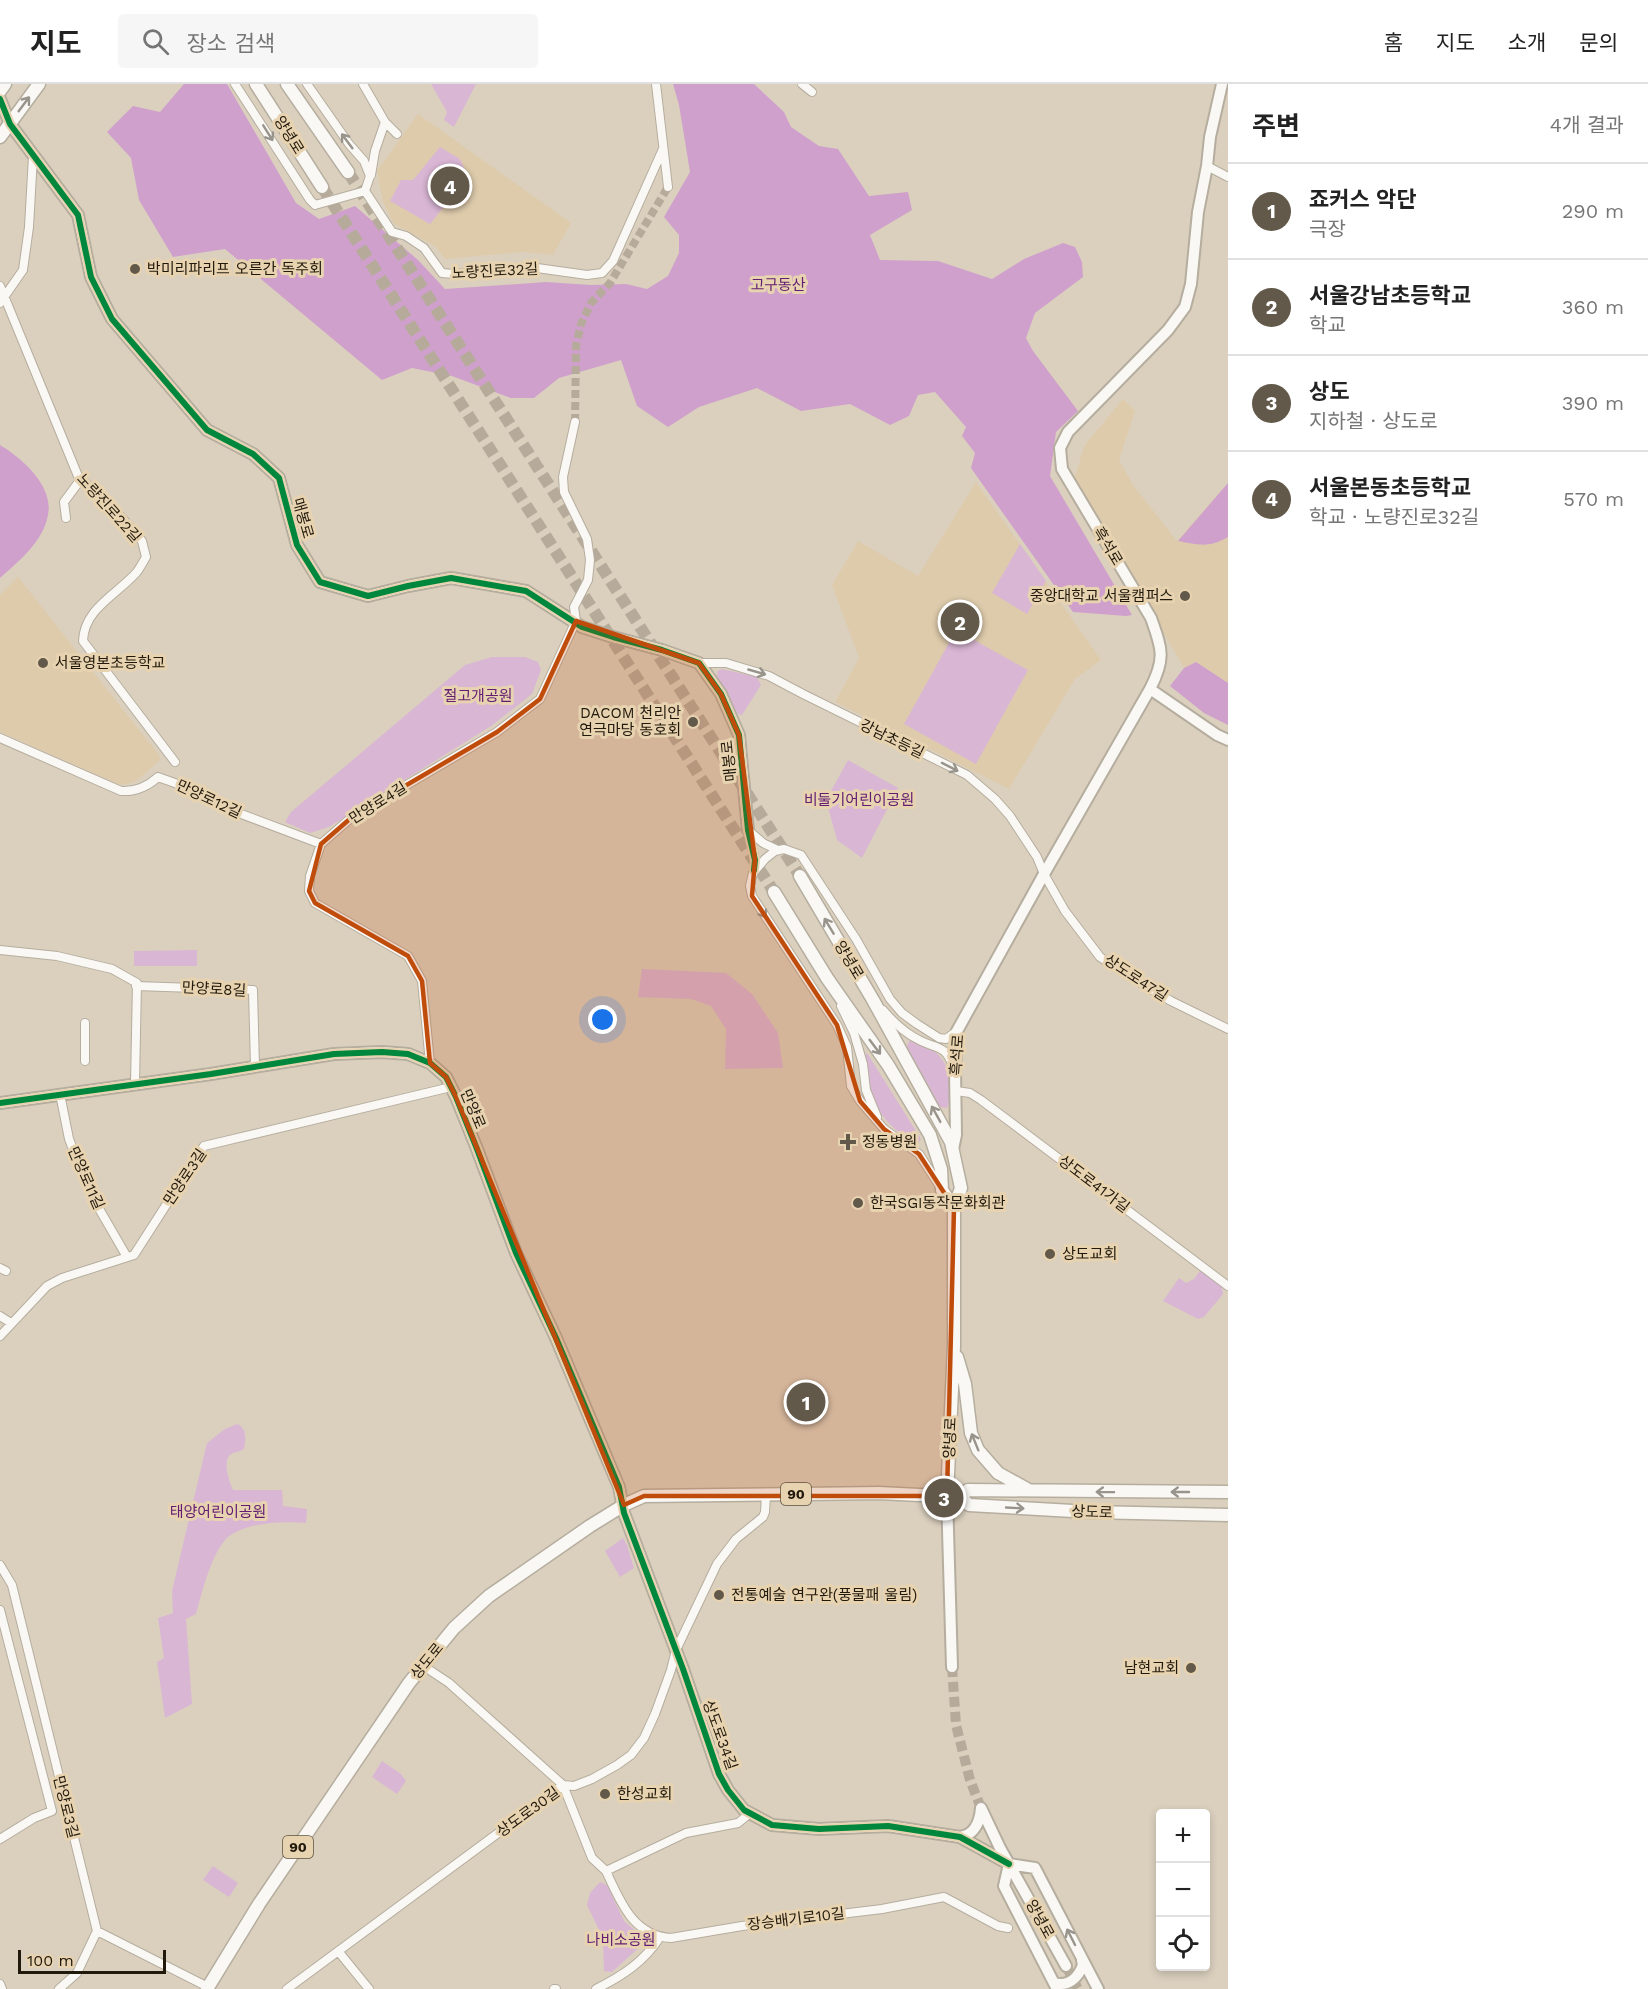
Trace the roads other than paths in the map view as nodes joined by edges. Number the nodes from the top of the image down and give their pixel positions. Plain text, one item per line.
1 (5, 84) edge
2 (39, 84) edge
3 (236, 84) edge
4 (256, 84) edge
5 (287, 84) edge
6 (307, 84) edge
7 (363, 84) edge
8 (656, 84) edge
9 (802, 84) edge
10 (1222, 84) edge
11 (0, 91) edge
12 (812, 92) dead end
13 (0, 99) edge
14 (385, 122) junction
15 (10, 124) junction
16 (397, 134) dead end
17 (0, 137) edge
18 (663, 149) junction
19 (33, 155) junction
20 (1207, 166) junction
21 (348, 172) tunnel mouth
22 (370, 176) junction
23 (1228, 177) edge
24 (322, 187) tunnel mouth
25 (668, 187) tunnel mouth
26 (365, 191) junction
27 (0, 286) edge
28 (2, 300) edge
29 (575, 422) tunnel mouth
30 (81, 479) junction
31 (66, 518) dead end
32 (576, 621) junction
33 (699, 663) junction
34 (1150, 689) junction
35 (0, 738) edge
36 (1228, 740) edge
37 (175, 762) dead end
38 (748, 830) junction
39 (321, 844) junction
40 (778, 850) junction
41 (754, 870) junction
42 (1044, 874) junction
43 (800, 876) tunnel mouth
44 (774, 892) tunnel mouth
45 (0, 950) edge
46 (827, 978) junction
47 (136, 986) junction
48 (873, 999) junction
49 (84, 1023) dead end
50 (1228, 1029) edge
51 (957, 1031) junction
52 (940, 1041) junction
53 (85, 1061) dead end
54 (430, 1063) junction
55 (255, 1067) junction
56 (955, 1070) junction
57 (135, 1084) junction
58 (451, 1088) junction
59 (956, 1091) junction
60 (60, 1094) junction
61 (0, 1103) edge
62 (882, 1127) junction
63 (953, 1149) junction
64 (942, 1190) junction
65 (954, 1208) junction
66 (127, 1257) junction
67 (1228, 1286) edge
68 (0, 1316) edge
69 (11, 1323) junction
70 (0, 1336) edge
71 (954, 1346) junction
72 (1033, 1492) junction
73 (1228, 1492) edge
74 (766, 1494) junction
75 (947, 1496) junction
76 (960, 1497) junction
77 (624, 1505) junction
78 (1228, 1515) edge
79 (0, 1565) edge
80 (0, 1610) edge
81 (676, 1650) junction
82 (422, 1665) junction
83 (952, 1667) tunnel mouth
84 (563, 1785) junction
85 (749, 1814) junction
86 (960, 1837) junction
87 (0, 1839) edge
88 (1009, 1864) junction
89 (606, 1872) junction
90 (1008, 1928) dead end
91 (97, 1931) junction
92 (660, 1938) junction
93 (338, 1951) junction
94 (1082, 1960) junction
95 (1066, 1966) tunnel mouth
96 (0, 1984) edge
97 (1055, 1986) edge
98 (207, 1988) edge
99 (2, 1989) edge
100 (59, 1989) edge
101 (287, 1989) edge
102 (369, 1989) edge
103 (596, 1989) edge
104 (1098, 1989) edge

1 - 11 main road
15 -> 2 main road
3 -> 26 street
4 - 24 main road, 양녕로
5 - 21 main road, 양녕로
22 -> 6 street
7 - 14 street
8 - 18 street
9 - 12 street
10 - 20 street, 흑석로
13 - 15 street, 매봉로
14 - 16 street
14 - 22 street
15 - 17 main road
15 - 19 street, 매봉로
18 - 25 street
18 - 26 street, 노량진로32길
19 - 28 street
19 - 32 street, 매봉로
20 - 23 street
20 - 34 street, 흑석로
22 - 26 street
27 - 28 street, 노량진로22길
28 - 30 street, 노량진로22길
29 - 32 street, 만양로4길
30 - 31 street
30 - 37 street, 노량진로22길
32 - 33 street, 매봉로
32 - 39 street, 만양로4길
33 - 38 street, 매봉로
33 -> 42 street, 강남초등길
34 - 36 street
34 - 42 street, 흑석로
35 - 39 street, 만양로12길
38 - 40 street
38 - 41 street
39 - 54 street
40 - 41 street
40 - 52 street
41 -> 62 street
42 - 50 street, 상도로47길
42 - 51 street, 흑석로
48 -> 43 main road, 양녕로
44 - 46 main road, 양녕로
45 - 47 street
46 - 62 street
46 -> 64 main road, 양녕로
47 - 55 street, 만양로8길
47 - 57 street
48 - 52 street
63 -> 48 main road, 양녕로
49 - 53 street
51 - 52 street
51 - 56 street, 흑석로
52 - 56 street
54 - 55 street, 만양로
54 - 58 street, 만양로
55 - 57 street, 만양로
56 - 59 street, 흑석로
57 - 60 street, 만양로
58 - 66 street, 만양로3길
58 - 77 street, 만양로
59 - 63 street, 흑석로
59 - 67 street, 상도로41가길
60 - 61 street, 만양로
60 - 66 street, 만양로11길
62 - 64 street
63 - 65 main road, 양녕로
64 - 65 main road, 양녕로
65 - 71 main road, 양녕로
66 - 69 street, 만양로3길
68 - 69 street
69 - 70 street, 만양로3길
72 -> 71 main road
71 - 75 main road, 양녕로
73 -> 72 main road, 상도로 / 90
72 - 76 main road, 상도로 / 90
74 - 75 main road, 상도로 / 90
74 - 77 main road, 상도로 / 90
74 - 81 street
75 - 76 main road, 상도로 / 90
75 - 83 street, 양녕로
76 -> 78 main road, 상도로 / 90
77 - 81 street, 상도로34길
77 - 82 main road, 상도로 / 90
79 - 91 street, 만양로3길
80 - 87 street
81 - 84 street, 상도로30길
81 - 85 street, 상도로34길
82 - 84 street
82 - 98 main road, 상도로 / 90
84 - 89 street
84 - 93 street, 상도로30길
85 - 86 street, 상도로34길
85 - 89 street
86 - 88 street, 상도로34길
86 - 88 street, 양녕로
94 -> 88 street, 상도로34길
88 - 95 street, 양녕로
88 - 97 street
89 - 92 street
90 - 92 street, 장승배기로10길
91 - 98 street
91 - 100 street
92 - 103 street
93 - 101 street, 상도로30길
93 - 102 street
94 - 97 street
94 - 104 street
96 - 99 street

